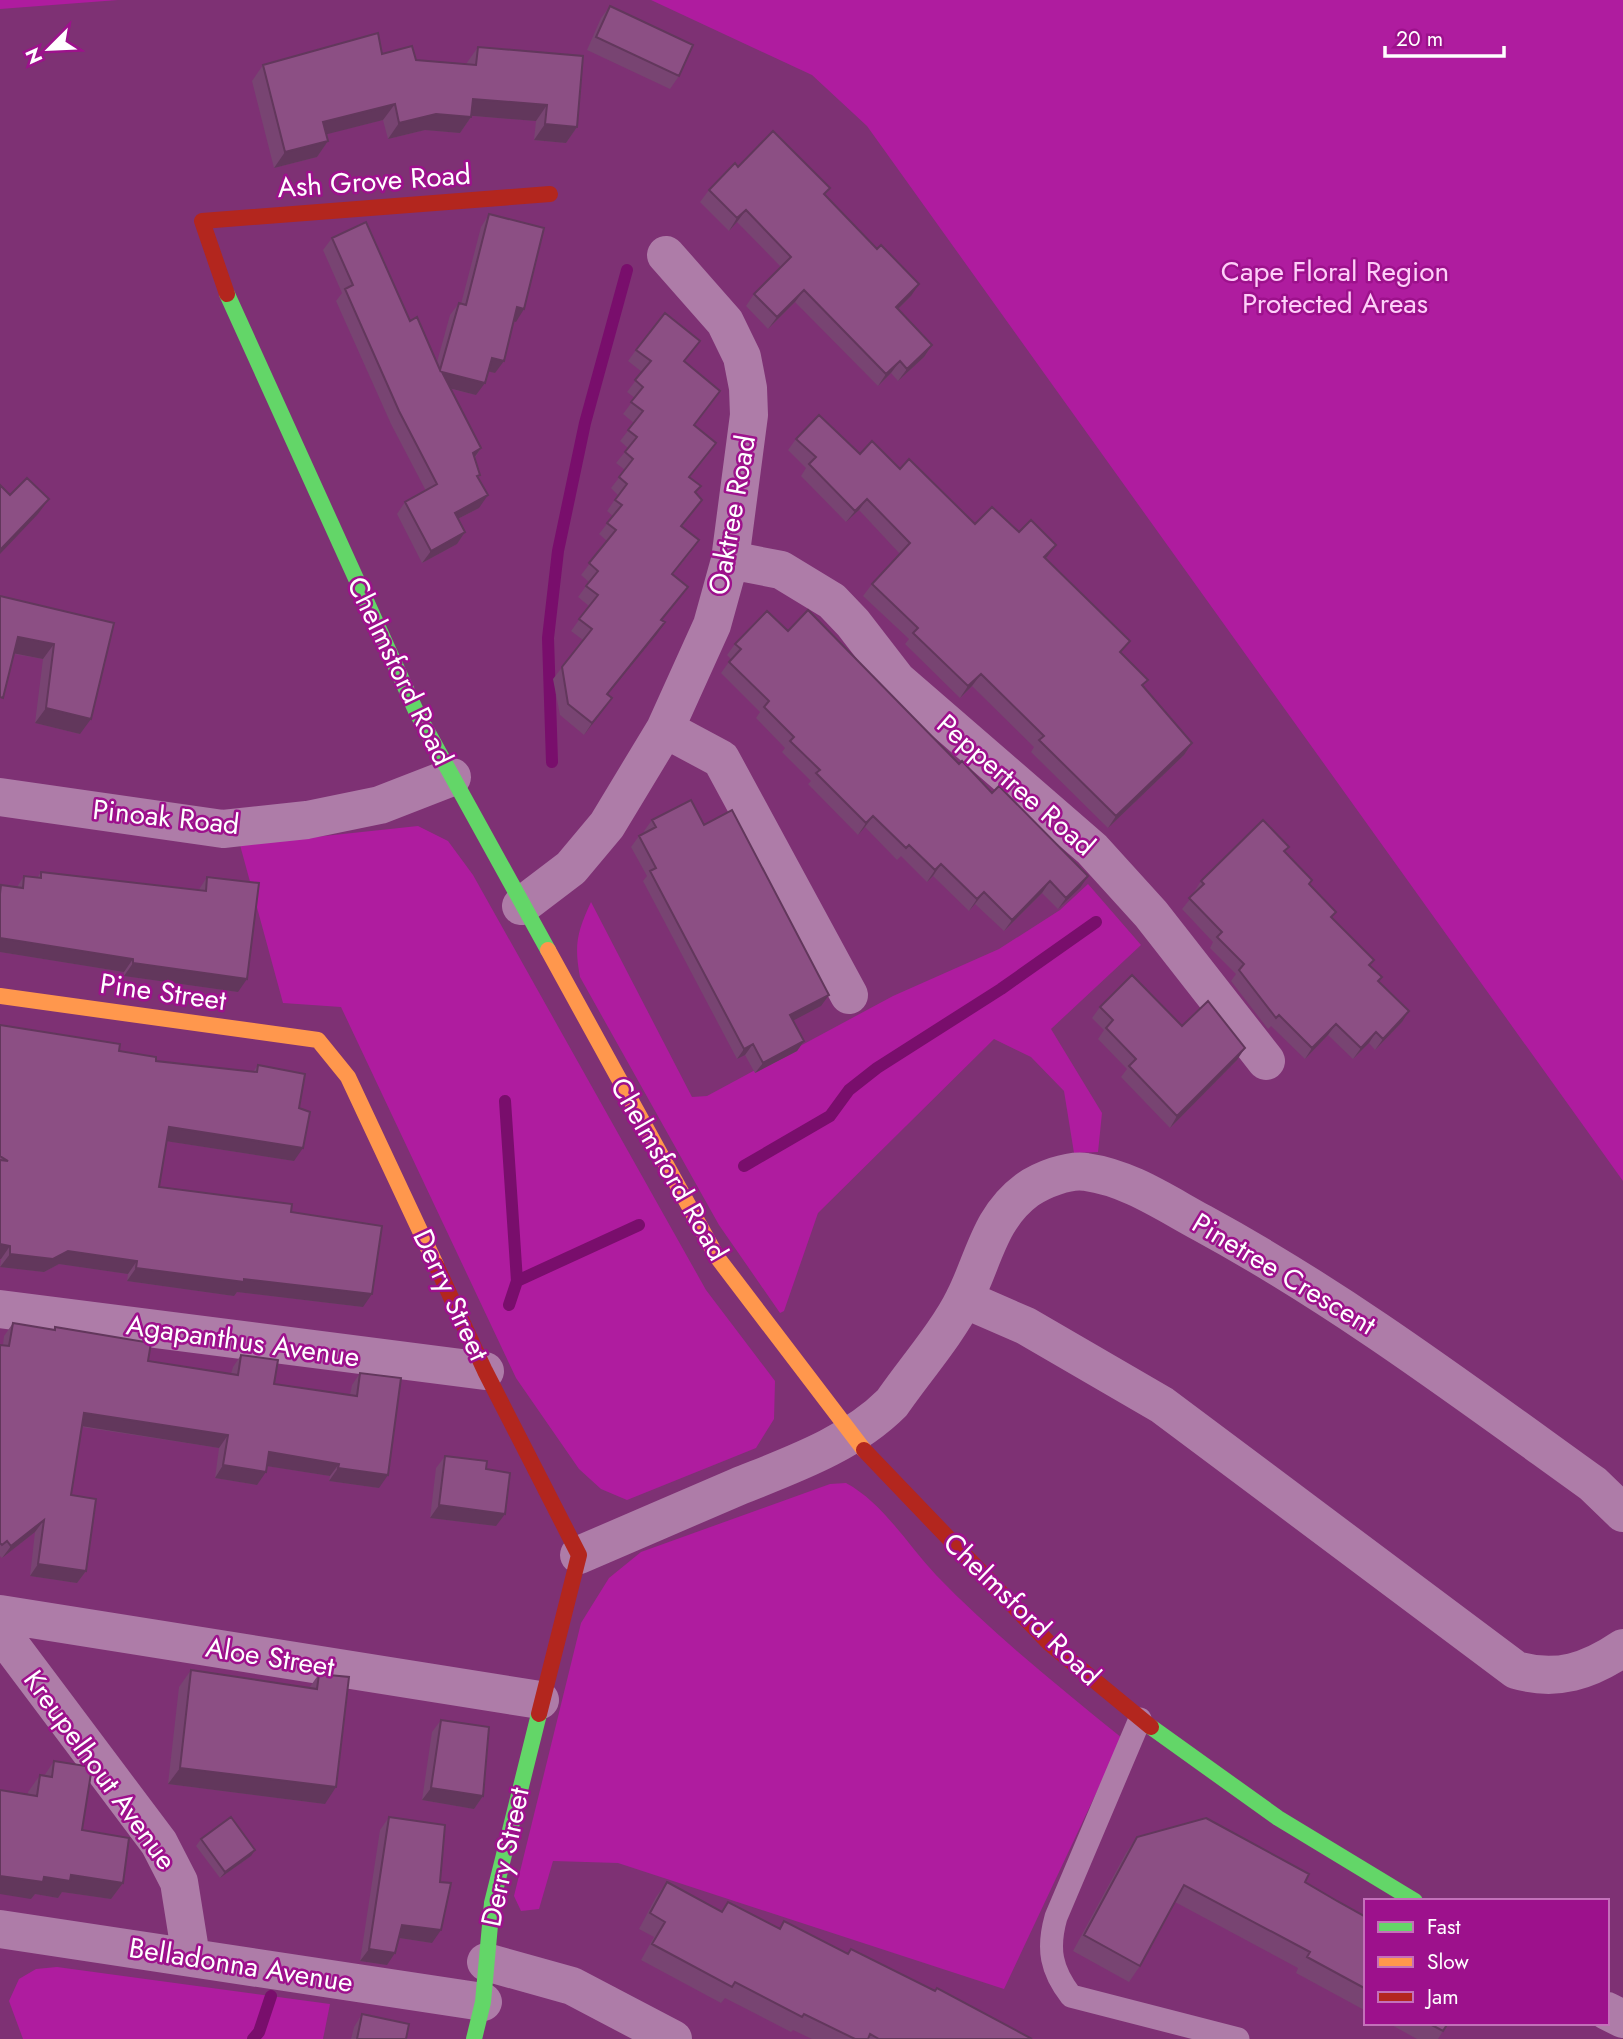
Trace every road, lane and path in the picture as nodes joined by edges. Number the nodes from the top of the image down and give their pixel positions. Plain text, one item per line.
1 (550, 194) dead end
2 (202, 221) joint
3 (666, 255) dead end
4 (730, 560) junction
5 (665, 729) junction
6 (452, 777) junction
7 (0, 797) edge
8 (521, 906) junction
9 (849, 995) dead end
10 (0, 996) edge
11 (318, 1040) joint
12 (1266, 1061) dead end
13 (964, 1299) junction
14 (0, 1309) edge
15 (485, 1371) junction
16 (850, 1436) junction
17 (1623, 1513) edge
18 (579, 1555) junction
19 (0, 1614) edge
20 (0, 1631) edge
21 (1623, 1648) edge
22 (540, 1700) junction
23 (1140, 1719) junction
24 (1412, 1899) edge
25 (0, 1930) edge
26 (191, 1957) junction
27 (486, 1962) junction
28 (482, 2002) junction
29 (474, 2039) edge
30 (673, 2039) edge
31 (1238, 2039) edge

1 - 2 street, Ash Grove Road
2 - 6 street, Chelmsford Road
3 - 4 street, Oaktree Road
4 - 5 street, Oaktree Road
4 - 12 street, Peppertree Road
5 - 8 street, Oaktree Road
5 - 9 street
6 - 7 street, Pinoak Road
6 - 8 street, Chelmsford Road
8 - 16 street, Chelmsford Road
10 - 11 street, Pine Street
11 - 15 street, Derry Street
13 - 16 street, Pinetree Crescent
13 - 17 street, Pinetree Crescent
13 - 21 street
14 - 15 street, Agapanthus Avenue
15 - 18 street, Derry Street
16 - 18 street
16 - 23 street, Chelmsford Road
18 - 22 street, Derry Street
19 - 22 street, Aloe Street
20 - 26 street, Kreupelhout Avenue
22 - 27 street, Derry Street
23 - 24 street, Chelmsford Road
23 - 31 lane
25 - 26 street, Belladonna Avenue
26 - 28 street, Belladonna Avenue
27 - 28 street, Derry Street
27 - 30 street
28 - 29 street, Derry Street

